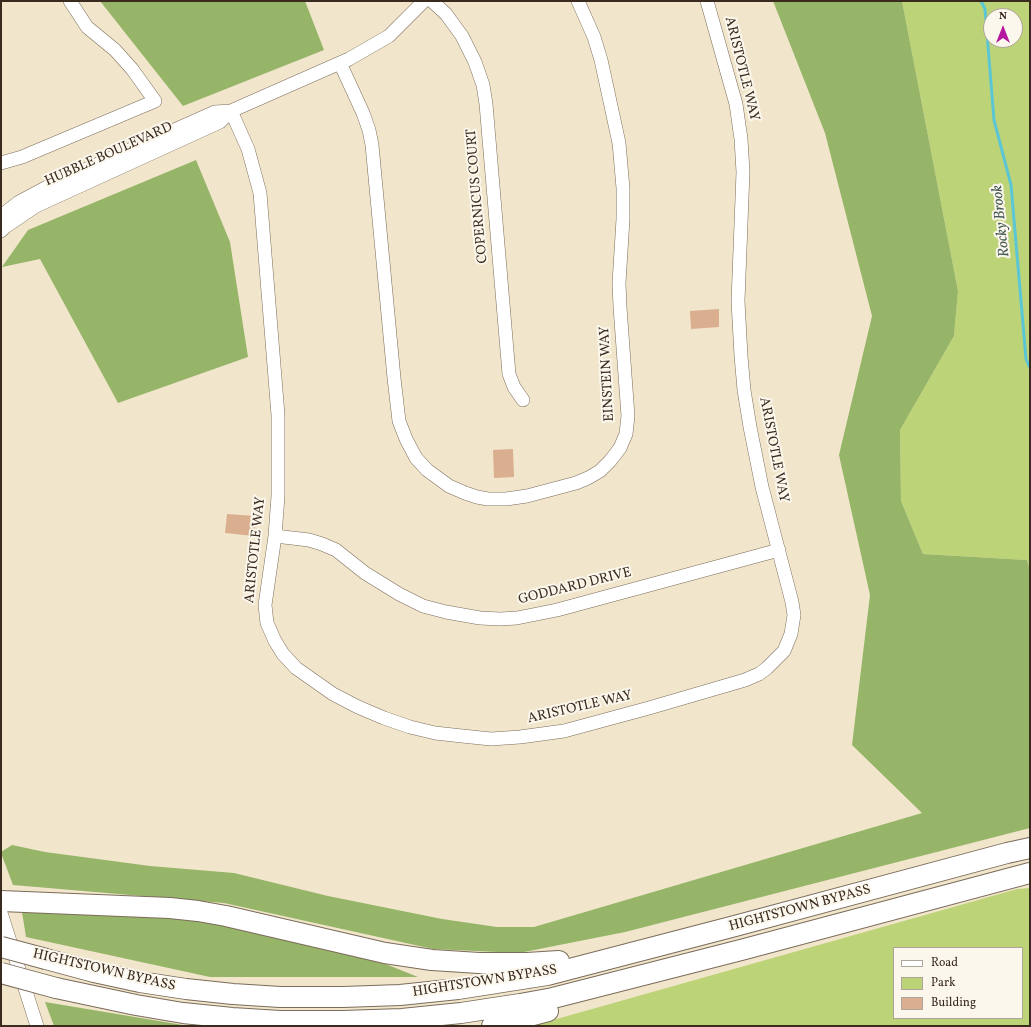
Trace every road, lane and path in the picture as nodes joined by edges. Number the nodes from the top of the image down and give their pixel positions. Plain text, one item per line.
1 (70, 1) edge
2 (424, 1) edge
3 (432, 1) edge
4 (578, 1) edge
5 (708, 1) edge
6 (340, 63) junction
7 (231, 111) junction
8 (1, 163) edge
9 (1, 216) edge
10 (1, 231) edge
11 (523, 400) dead end
12 (275, 536) junction
13 (779, 550) junction
14 (1030, 848) edge
15 (1030, 872) edge
16 (1, 902) edge
17 (1, 912) edge
18 (1, 947) edge
19 (652, 948) junction
20 (741, 950) junction
21 (1, 973) edge
22 (37, 1026) edge
23 (492, 1026) edge

1 - 8 street
2 - 6 street, HUBBLE BOULEVARD
3 - 11 street, COPERNICUS COURT
4 - 6 street, EINSTEIN WAY
5 - 13 street, ARISTOTLE WAY
6 - 7 street, HUBBLE BOULEVARD
7 - 9 street, HUBBLE BOULEVARD
7 - 10 street, HUBBLE BOULEVARD
7 - 12 street, ARISTOTLE WAY
12 - 13 street, GODDARD DRIVE
12 - 13 street, ARISTOTLE WAY
14 - 19 highway, HIGHTSTOWN BYPASS
15 - 20 highway, HIGHTSTOWN BYPASS
16 - 19 highway
17 - 22 street
18 - 19 highway, HIGHTSTOWN BYPASS, bridge
20 - 21 highway, HIGHTSTOWN BYPASS, bridge
20 - 23 highway

